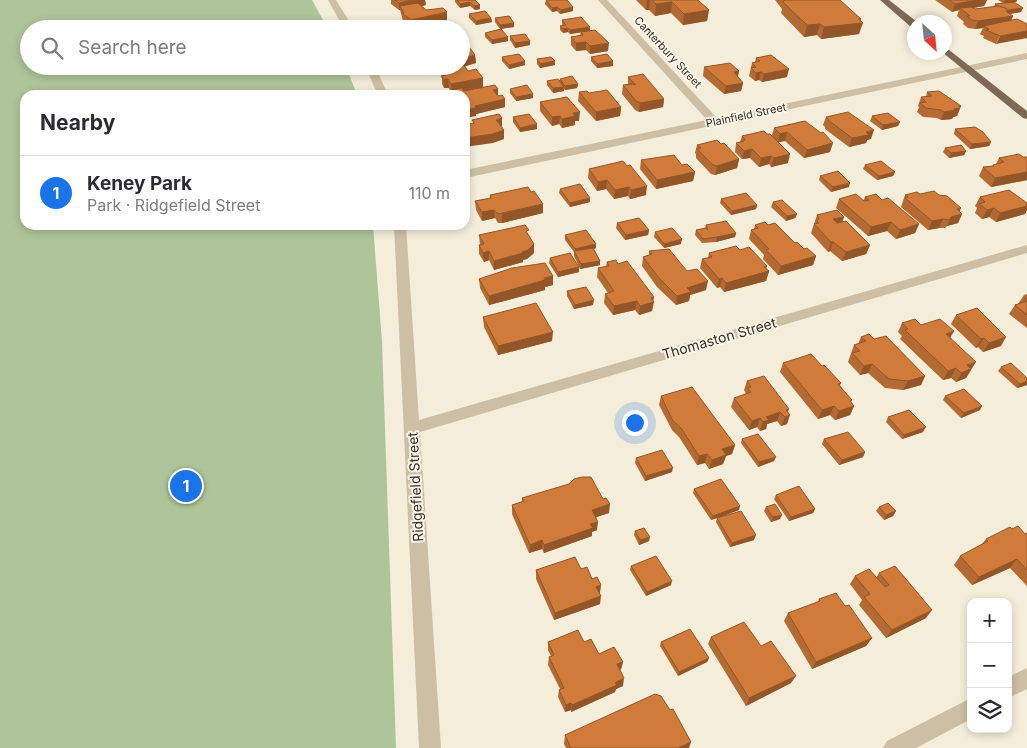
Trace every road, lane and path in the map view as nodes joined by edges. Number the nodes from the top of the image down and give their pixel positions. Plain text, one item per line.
1 (332, 0) edge
2 (602, 0) edge
3 (884, 0) edge
4 (907, 19) edge
5 (344, 20) edge
6 (952, 55) edge
7 (1027, 56) edge
8 (969, 69) junction
9 (374, 75) edge
10 (381, 90) edge
11 (1027, 116) edge
12 (715, 122) junction
13 (470, 173) edge
14 (400, 230) edge
15 (1027, 248) edge
16 (412, 428) junction
17 (1027, 678) edge
18 (1012, 686) edge
19 (967, 710) edge
20 (430, 748) edge
21 (894, 748) edge

1 - 5 street
2 - 12 street, Canterbury Street
3 - 4 main road
6 - 8 main road
7 - 8 street, Plainfield Street
8 - 11 main road
8 - 12 street, Plainfield Street
9 - 10 street
12 - 13 street, Plainfield Street
14 - 16 street, Ridgefield Street
15 - 16 street, Thomaston Street
16 - 20 street, Ridgefield Street
17 - 18 street
19 - 21 street

